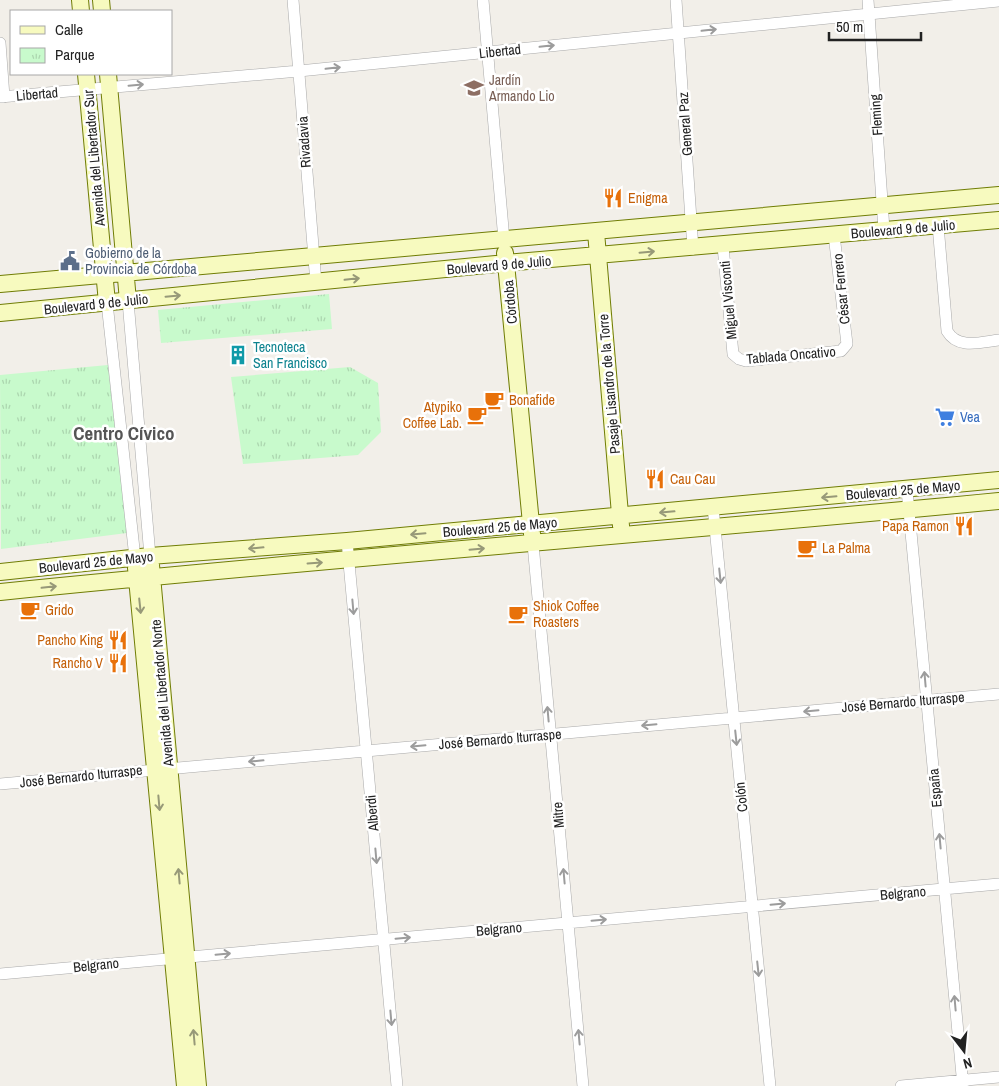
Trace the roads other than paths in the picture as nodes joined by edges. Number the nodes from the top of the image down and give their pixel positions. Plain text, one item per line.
1 (292, 0) edge
2 (483, 0) edge
3 (676, 0) edge
4 (868, 0) edge
5 (999, 1) edge
6 (869, 13) junction
7 (679, 33) junction
8 (0, 43) edge
9 (488, 52) junction
10 (298, 71) junction
11 (108, 80) edge
12 (87, 81) edge
13 (2, 97) edge
14 (999, 195) edge
15 (882, 206) junction
16 (999, 220) edge
17 (692, 222) junction
18 (938, 225) junction
19 (884, 230) junction
20 (596, 232) junction
21 (834, 235) junction
22 (504, 240) junction
23 (723, 246) junction
24 (693, 248) junction
25 (598, 257) junction
26 (313, 258) junction
27 (506, 263) junction
28 (125, 274) junction
29 (105, 276) junction
30 (316, 283) junction
31 (0, 284) edge
32 (128, 301) junction
33 (107, 303) junction
34 (0, 313) edge
35 (999, 340) edge
36 (846, 344) joint
37 (733, 354) joint
38 (999, 480) edge
39 (907, 490) junction
40 (999, 501) edge
41 (713, 508) junction
42 (909, 510) junction
43 (620, 516) junction
44 (531, 524) junction
45 (715, 527) junction
46 (622, 536) junction
47 (347, 541) junction
48 (532, 544) junction
49 (143, 557) junction
50 (349, 561) junction
51 (0, 572) edge
52 (144, 577) junction
53 (0, 592) edge
54 (999, 694) edge
55 (927, 700) junction
56 (734, 718) junction
57 (550, 734) junction
58 (366, 751) junction
59 (162, 768) junction
60 (0, 784) edge
61 (999, 884) edge
62 (944, 889) junction
63 (752, 906) junction
64 (568, 923) junction
65 (384, 940) junction
66 (180, 957) junction
67 (0, 974) edge
68 (999, 1077) edge
69 (963, 1083) edge
70 (185, 1086) edge
71 (198, 1086) edge
72 (397, 1086) edge
73 (584, 1086) edge
74 (770, 1086) edge
75 (901, 1086) edge

1 - 10 street, Rivadavia
2 - 9 street, Córdoba
3 - 7 street, General Paz
4 - 6 street, Fleming
5 - 6 street, Libertad
7 -> 6 street, Libertad
6 - 15 street, Fleming
9 -> 7 street, Libertad
7 - 17 street, General Paz
8 - 13 street
10 -> 9 street, Libertad
9 - 22 street, Córdoba
11 -> 10 street, Libertad
10 - 26 street, Rivadavia
11 - 12 street, Libertad
11 - 28 main road, Avenida del Libertador Sur
12 - 13 street, Libertad
12 - 29 main road, Avenida del Libertador Sur
14 - 15 main road, Boulevard 9 de Julio
15 - 17 main road, Boulevard 9 de Julio
15 - 19 street, Fleming
16 - 18 main road, Boulevard 9 de Julio
17 - 20 main road, Boulevard 9 de Julio
17 - 24 street, General Paz
18 - 19 main road, Boulevard 9 de Julio
18 - 35 street
19 - 21 main road, Boulevard 9 de Julio
20 - 22 main road, Boulevard 9 de Julio
20 - 25 main road, Pasaje Lisandro de la Torre
21 - 23 main road, Boulevard 9 de Julio
21 - 36 street, César Ferrero
22 - 26 main road, Boulevard 9 de Julio
22 - 27 main road, Córdoba
23 - 24 main road, Boulevard 9 de Julio
23 - 37 street, Miguel Visconti
25 -> 24 main road, Boulevard 9 de Julio
25 - 27 main road, Boulevard 9 de Julio
25 - 43 main road, Pasaje Lisandro de la Torre
26 - 28 main road, Boulevard 9 de Julio
26 - 30 street, Rivadavia
30 -> 27 main road, Boulevard 9 de Julio
27 - 44 main road, Córdoba
28 - 29 main road, Boulevard 9 de Julio
28 - 32 main road, Avenida del Libertador Sur
29 - 31 main road, Boulevard 9 de Julio
29 - 33 main road, Avenida del Libertador Sur
32 -> 30 main road, Boulevard 9 de Julio
32 - 33 main road, Boulevard 9 de Julio
32 - 49 street, Avenida del Libertador Norte
33 - 34 main road, Boulevard 9 de Julio
33 - 49 street, Avenida del Libertador Norte
36 - 37 street, Tablada Oncativo
38 - 39 main road, Boulevard 25 de Mayo
39 -> 41 main road, Boulevard 25 de Mayo
39 - 42 street, España
40 - 42 main road, Boulevard 25 de Mayo
41 -> 43 main road, Boulevard 25 de Mayo
41 - 45 street, Colón
42 - 45 main road, Boulevard 25 de Mayo
55 -> 42 street, España
43 - 44 main road, Boulevard 25 de Mayo
43 - 46 main road, Pasaje Lisandro de la Torre
44 -> 47 main road, Boulevard 25 de Mayo
44 - 48 main road, Córdoba
45 - 46 main road, Boulevard 25 de Mayo
45 -> 56 street, Colón
46 - 48 main road, Boulevard 25 de Mayo
47 -> 49 main road, Boulevard 25 de Mayo
47 - 50 street, Alberdi
50 -> 48 main road, Boulevard 25 de Mayo
57 -> 48 street, Mitre
49 - 51 main road, Boulevard 25 de Mayo
49 - 52 main road, Avenida del Libertador Norte
52 -> 50 main road, Boulevard 25 de Mayo
50 -> 58 street, Alberdi
53 -> 52 main road, Boulevard 25 de Mayo
52 - 59 main road, Avenida del Libertador Norte
54 - 55 street, José Bernardo Iturraspe
55 -> 56 street, José Bernardo Iturraspe
62 -> 55 street, España
56 -> 57 street, José Bernardo Iturraspe
56 -> 63 street, Colón
57 -> 58 street, José Bernardo Iturraspe
64 -> 57 street, Mitre
58 -> 59 street, José Bernardo Iturraspe
58 -> 65 street, Alberdi
59 - 60 street, José Bernardo Iturraspe
59 - 66 main road, Avenida del Libertador Norte
61 - 62 street, Belgrano
63 -> 62 street, Belgrano
69 -> 62 street, España
64 -> 63 street, Belgrano
63 -> 74 street, Colón
65 -> 64 street, Belgrano
73 -> 64 street, Mitre
66 -> 65 street, Belgrano
65 -> 72 street, Alberdi
66 - 67 street, Belgrano
66 - 70 main road, Avenida del Libertador Norte
71 -> 66 main road, Avenida del Libertador Norte
68 - 69 street
69 - 75 street

